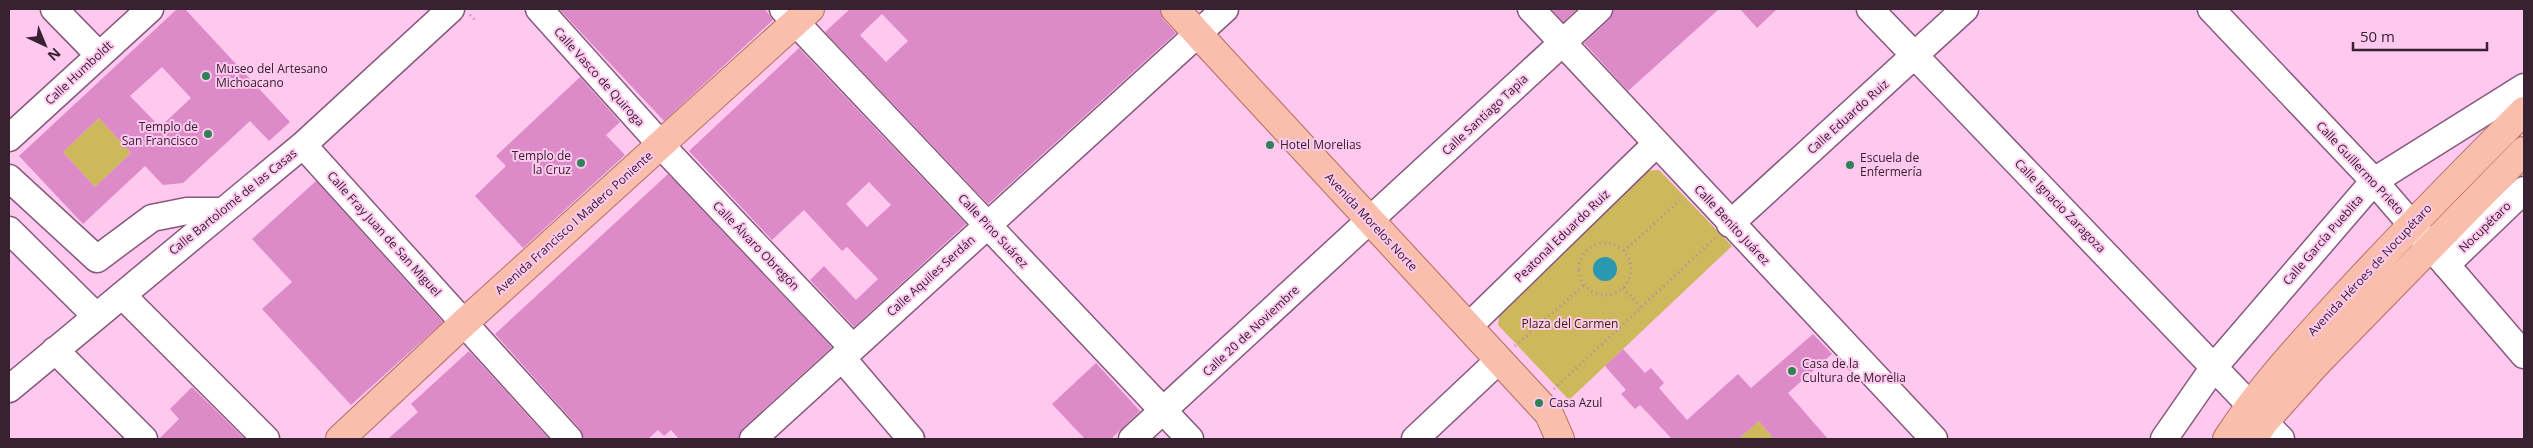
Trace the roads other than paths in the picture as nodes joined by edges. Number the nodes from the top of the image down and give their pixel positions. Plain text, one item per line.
1 (54, 9) edge
2 (150, 9) edge
3 (450, 9) edge
4 (538, 9) edge
5 (1175, 9) edge
6 (1225, 9) edge
7 (1531, 9) edge
8 (1599, 9) edge
9 (1870, 9) edge
10 (1965, 9) edge
11 (2211, 9) edge
12 (796, 13) edge
13 (1198, 34) junction
14 (1563, 43) junction
15 (99, 54) junction
16 (1915, 56) junction
17 (2524, 87) edge
18 (2524, 111) edge
19 (9, 138) edge
20 (1656, 144) junction
21 (303, 145) junction
22 (660, 145) junction
23 (2524, 151) edge
24 (9, 178) edge
25 (2374, 180) junction
26 (2524, 190) edge
27 (221, 211) junction
28 (1370, 221) junction
29 (1730, 224) junction
30 (2412, 224) junction
31 (987, 225) junction
32 (9, 230) edge
33 (2439, 255) junction
34 (122, 295) junction
35 (96, 316) junction
36 (465, 322) junction
37 (1468, 327) junction
38 (55, 350) junction
39 (847, 353) junction
40 (2524, 354) edge
41 (1499, 360) junction
42 (2214, 367) junction
43 (9, 389) edge
44 (1163, 412) junction
45 (2262, 426) edge
46 (144, 439) edge
47 (266, 439) edge
48 (340, 439) edge
49 (569, 439) edge
50 (753, 439) edge
51 (912, 439) edge
52 (1132, 439) edge
53 (1190, 439) edge
54 (1415, 439) edge
55 (1560, 439) edge
56 (1934, 439) edge
57 (2164, 439) edge
58 (2226, 439) edge

1 - 15 street
2 - 15 street, Calle Humboldt
3 - 21 street, Calle Bartolomé de las Casas
4 - 22 street, Calle Vasco de Quiroga
5 - 13 main road, Avenida Morelos Norte
6 - 13 street, Calle Aquiles Serdán
7 - 14 street, Calle Benito Juárez
8 - 14 street, Calle Santiago Tapia
9 - 16 street, Calle Ignacio Zaragoza
10 - 16 street, Calle Eduardo Ruiz
11 - 25 street, Calle Guillermo Prieto
12 - 22 main road, Avenida Francisco I Madero Poniente
12 - 31 street, Calle Pino Suárez
13 - 28 main road, Avenida Morelos Norte
13 - 31 street, Calle Aquiles Serdán
14 - 20 street, Calle Benito Juárez
14 - 28 street, Calle Santiago Tapia
15 - 19 street, Calle Humboldt
16 - 29 street, Calle Eduardo Ruiz
16 - 42 street, Calle Ignacio Zaragoza
17 - 25 street, Calle García Pueblita
18 - 30 main road, Avenida Héroes de Nocupétaro
20 - 29 street, Calle Benito Juárez
20 - 37 street, Peatonal Eduardo Ruiz
21 - 27 street, Calle Bartolomé de las Casas
21 - 36 street, Calle Fray Juan de San Miguel
22 - 36 main road, Avenida Francisco I Madero Poniente
22 - 39 street, Calle Álvaro Obregón
23 - 33 main road, Avenida Héroes de Nocupétaro
24 - 27 street
25 - 30 street, Calle Guillermo Prieto
25 - 42 street, Calle García Pueblita
26 - 33 street, Nocupétaro
27 - 34 street, Calle Bartolomé de las Casas
28 - 37 main road, Avenida Morelos Norte
28 - 44 street, Calle 20 de Noviembre
29 - 56 street, Calle Benito Juárez
30 - 33 street, Calle Guillermo Prieto
30 - 45 main road, Avenida Héroes de Nocupétaro
31 - 39 street, Calle Aquiles Serdán
31 - 44 street, Calle Pino Suárez
32 - 35 street
33 - 40 street, Calle Guillermo Prieto
33 - 45 main road, Avenida Héroes de Nocupétaro
34 - 35 street, Calle Bartolomé de las Casas
34 - 47 street
35 - 38 street, Calle Bartolomé de las Casas
36 - 48 main road, Avenida Francisco I Madero Poniente
36 - 49 street, Calle Fray Juan de San Miguel
37 - 41 main road, Avenida Morelos Norte
38 - 43 street, Calle Bartolomé de las Casas
38 - 46 street
39 - 50 street, Calle Aquiles Serdán
39 - 51 street, Calle Álvaro Obregón
41 - 54 street
41 - 55 main road, Avenida Morelos Norte
42 - 45 street, Calle Ignacio Zaragoza
42 - 57 street, Calle García Pueblita
44 - 52 street, Calle 20 de Noviembre
44 - 53 street, Calle Pino Suárez
45 - 58 main road, Avenida Héroes de Nocupétaro

